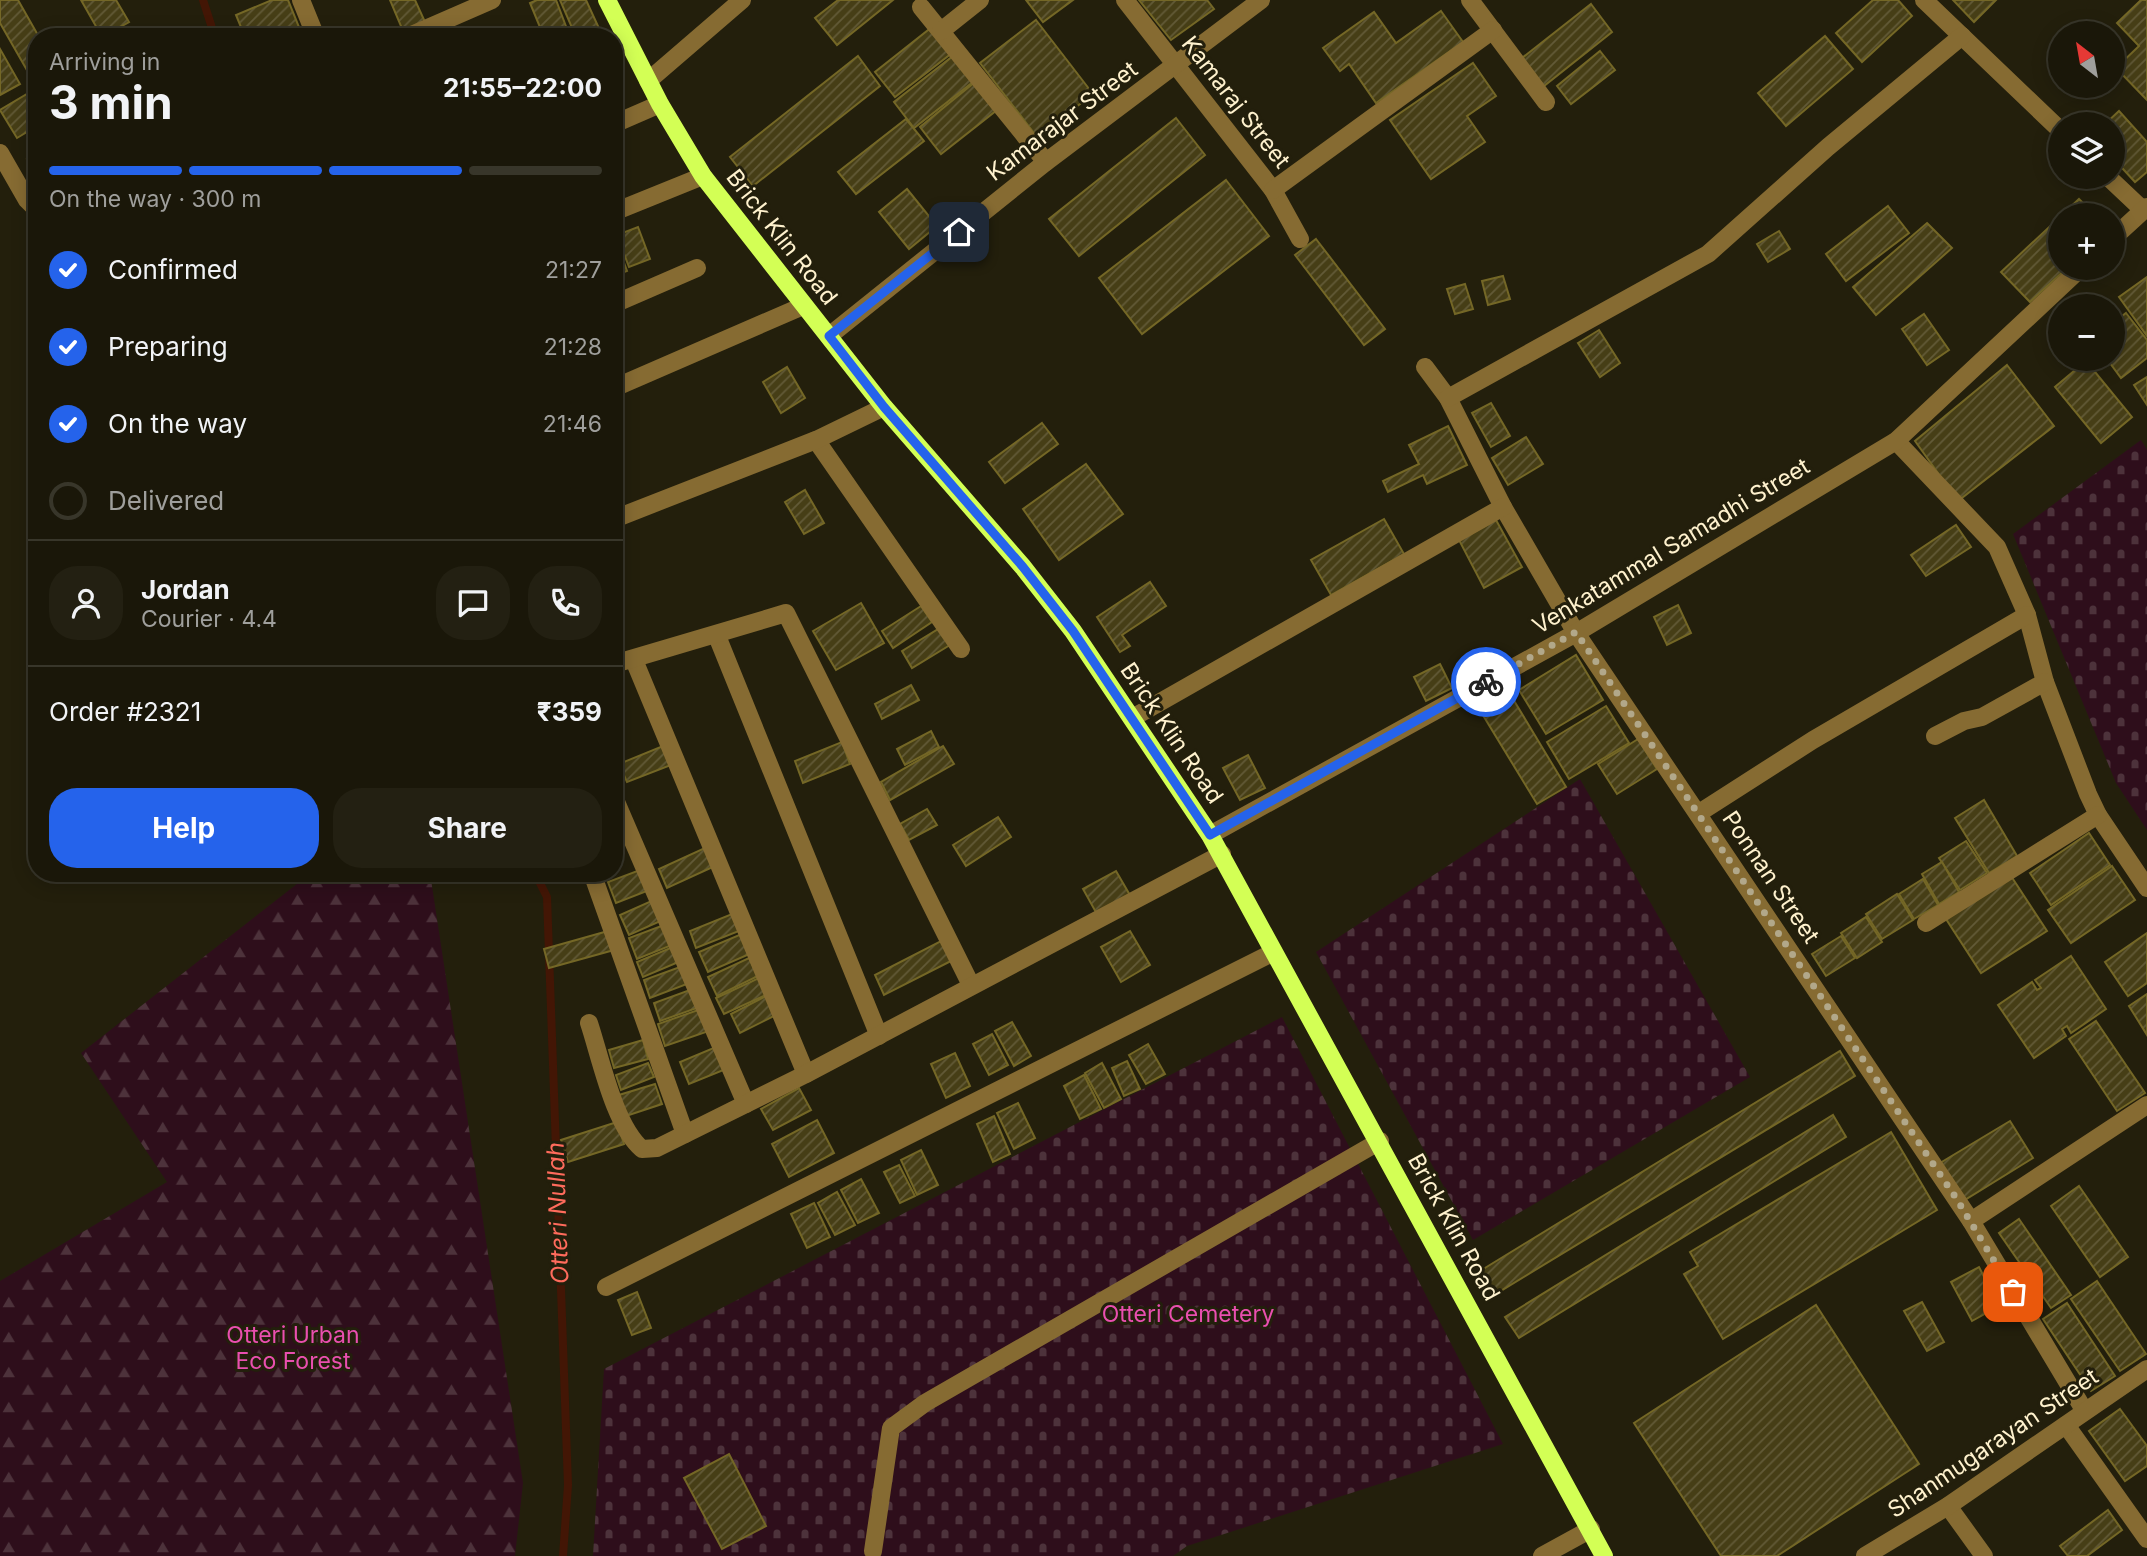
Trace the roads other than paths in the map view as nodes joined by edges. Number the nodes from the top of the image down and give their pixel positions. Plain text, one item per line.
1 (301, 0) edge
2 (492, 0) edge
3 (607, 0) edge
4 (742, 0) edge
5 (980, 0) edge
6 (1125, 0) edge
7 (1261, 0) edge
8 (1471, 0) edge
9 (1924, 0) edge
10 (920, 7) dead end
11 (312, 28) edge
12 (428, 28) edge
13 (616, 28) edge
14 (1493, 30) junction
15 (941, 31) junction
16 (1962, 36) junction
17 (623, 43) edge
18 (1177, 65) junction
19 (648, 81) junction
20 (1546, 102) dead end
21 (660, 104) junction
22 (2048, 118) edge
23 (623, 120) edge
24 (0, 153) edge
25 (1046, 162) junction
26 (703, 176) junction
27 (2122, 189) edge
28 (1273, 190) junction
29 (28, 201) edge
30 (623, 208) edge
31 (2146, 209) edge
32 (2125, 228) edge
33 (1300, 239) dead end
34 (697, 268) dead end
35 (2068, 280) edge
36 (623, 300) edge
37 (803, 306) junction
38 (829, 336) junction
39 (1425, 367) dead end
40 (623, 384) edge
41 (1448, 398) junction
42 (884, 407) junction
43 (816, 440) junction
44 (1896, 441) junction
45 (1503, 506) junction
46 (623, 515) edge
47 (2027, 615) junction
48 (1576, 632) junction
49 (717, 636) junction
50 (961, 649) dead end
51 (634, 660) junction
52 (623, 662) edge
53 (2045, 682) junction
54 (1134, 718) junction
55 (1935, 736) dead end
56 (1699, 813) junction
57 (2098, 815) junction
58 (623, 818) edge
59 (1210, 835) junction
60 (1222, 854) junction
61 (595, 882) edge
62 (2147, 888) edge
63 (1926, 923) dead end
64 (1272, 953) junction
65 (971, 985) junction
66 (589, 1023) dead end
67 (879, 1036) junction
68 (806, 1074) junction
69 (747, 1104) junction
70 (2147, 1105) edge
71 (685, 1134) junction
72 (1380, 1141) junction
73 (1971, 1221) junction
74 (606, 1287) dead end
75 (2147, 1369) edge
76 (2084, 1410) junction
77 (2066, 1425) junction
78 (1948, 1506) junction
79 (1591, 1529) junction
80 (2147, 1539) edge
81 (873, 1551) dead end
82 (1542, 1556) edge
83 (1604, 1556) edge
84 (1865, 1556) edge
85 (1984, 1556) edge

1 - 11 street
2 - 12 street
3 - 13 main road, Brick Klin Road
4 - 19 street
5 - 15 street
6 - 18 street, Kamaraj Street
7 - 18 street, Kamarajar Street
8 - 14 street
9 - 16 street
10 - 15 street
14 - 20 street
14 - 28 street
15 - 25 street
16 - 22 street
16 - 41 street
17 - 19 main road, Brick Klin Road
18 - 25 street, Kamarajar Street
18 - 28 street, Kamaraj Street
19 - 21 main road, Brick Klin Road
21 - 23 street
21 - 26 main road, Brick Klin Road
24 - 29 street
25 - 38 street, Kamarajar Street
26 - 30 street
26 - 37 main road, Brick Klin Road
27 - 31 street
28 - 33 street, Kamaraj Street
31 - 32 street
34 - 36 street
35 - 44 street, Venkatammal Samadhi Street
37 - 38 main road, Brick Klin Road
37 - 40 street
38 - 42 main road, Brick Klin Road
39 - 41 street, Ponnan Street
41 - 45 street, Ponnan Street
42 - 43 street
42 - 54 main road, Brick Klin Road
43 - 46 street
43 - 50 street
44 - 47 street
44 - 48 street, Venkatammal Samadhi Street
45 - 48 street, Ponnan Street
45 - 54 street
47 - 53 street
47 - 56 street
48 - 56 street, Ponnan Street
48 - 59 street, Venkatammal Samadhi Street
49 - 51 street
49 - 65 street
49 - 67 street
51 - 52 street
51 - 68 street
53 - 55 street
53 - 57 street
54 - 59 main road, Brick Klin Road
56 - 73 street, Ponnan Street
57 - 62 street
57 - 63 street
58 - 69 street
59 - 60 main road, Brick Klin Road
60 - 64 main road, Brick Klin Road
60 - 65 street
61 - 71 street
64 - 72 main road, Brick Klin Road
64 - 74 street
65 - 67 street
66 - 71 street
67 - 68 street
68 - 69 street
69 - 71 street
70 - 73 street
72 - 79 main road, Brick Klin Road
72 - 81 street
73 - 76 street, Ponnan Street
75 - 76 street, Shanmugarayan Street
76 - 77 street, Shanmugarayan Street
77 - 78 street, Shanmugarayan Street
77 - 80 street
78 - 84 street, Shanmugarayan Street
78 - 85 street
79 - 82 street
79 - 83 main road, Brick Klin Road

